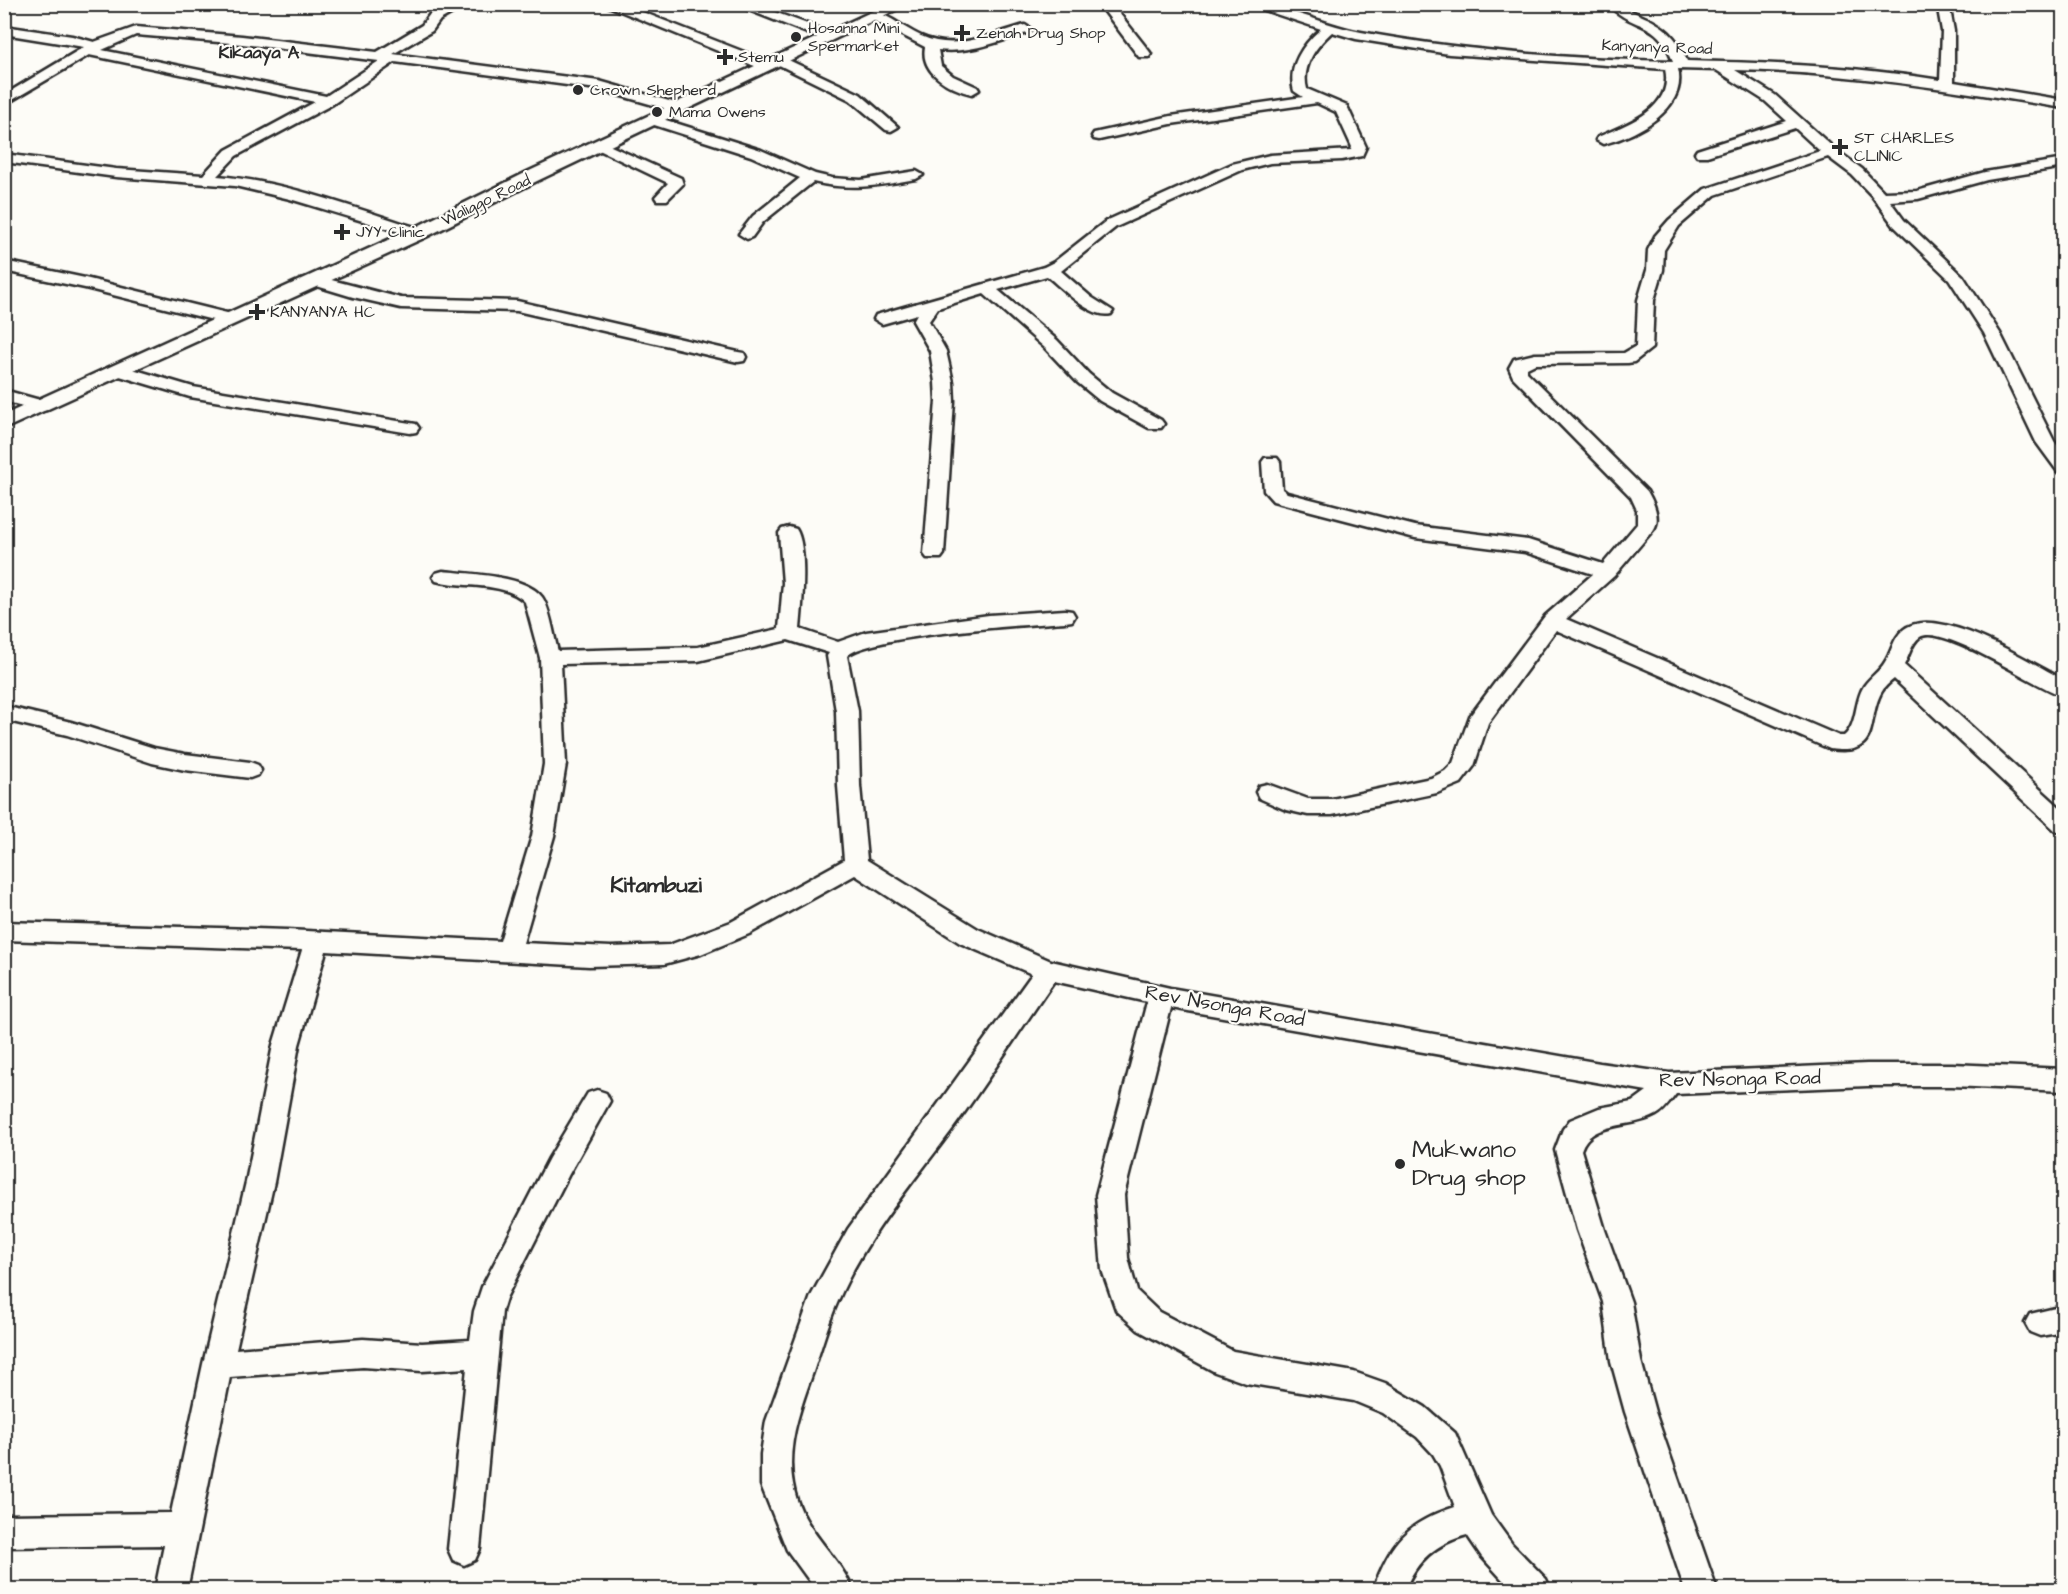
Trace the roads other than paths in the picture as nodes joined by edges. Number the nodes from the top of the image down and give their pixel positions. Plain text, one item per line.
1 (462, 4) edge
2 (609, 4) edge
3 (739, 4) edge
4 (1105, 4) edge
5 (1252, 4) edge
6 (1614, 4) edge
7 (1943, 4) edge
8 (883, 9) edge
9 (1329, 28) junction
10 (1025, 29) dead end
11 (4, 30) edge
12 (830, 37) junction
13 (932, 45) junction
14 (93, 49) junction
15 (1144, 54) dead end
16 (385, 58) junction
17 (774, 63) junction
18 (1677, 66) junction
19 (1720, 66) junction
20 (1947, 85) junction
21 (972, 90) dead end
22 (1318, 99) junction
23 (4, 100) edge
24 (328, 101) junction
25 (2064, 104) edge
26 (678, 108) junction
27 (653, 120) junction
28 (1798, 122) junction
29 (891, 127) dead end
30 (1099, 136) dead end
31 (1603, 140) dead end
32 (600, 145) junction
33 (1830, 152) junction
34 (1702, 153) dead end
35 (4, 158) edge
36 (2064, 163) edge
37 (916, 174) dead end
38 (810, 177) junction
39 (208, 178) junction
40 (1880, 197) junction
41 (662, 198) dead end
42 (419, 233) junction
43 (747, 234) dead end
44 (4, 266) edge
45 (1050, 270) junction
46 (316, 281) junction
47 (987, 289) junction
48 (930, 307) junction
49 (1105, 311) dead end
50 (229, 319) junction
51 (882, 319) dead end
52 (738, 357) dead end
53 (119, 370) junction
54 (4, 395) edge
55 (41, 406) junction
56 (4, 423) edge
57 (1155, 424) dead end
58 (410, 428) dead end
59 (1271, 462) dead end
60 (2064, 468) edge
61 (789, 533) dead end
62 (934, 554) dead end
63 (1607, 572) junction
64 (443, 578) dead end
65 (1065, 616) dead end
66 (1552, 621) junction
67 (789, 633) junction
68 (841, 650) junction
69 (550, 658) junction
70 (1893, 667) junction
71 (2064, 689) edge
72 (4, 713) edge
73 (250, 770) dead end
74 (1267, 792) dead end
75 (2064, 825) edge
76 (856, 864) junction
77 (4, 932) edge
78 (317, 941) junction
79 (509, 950) junction
80 (1048, 970) junction
81 (1161, 996) junction
82 (2064, 1080) edge
83 (1669, 1084) junction
84 (597, 1101) dead end
85 (485, 1353) junction
86 (218, 1364) junction
87 (1474, 1517) junction
88 (184, 1529) junction
89 (4, 1532) edge
90 (464, 1549) dead end
91 (171, 1590) edge
92 (837, 1590) edge
93 (1389, 1590) edge
94 (1535, 1590) edge
95 (1701, 1590) edge

1 - 16 street
2 - 17 street
3 - 12 street
4 - 15 street
5 - 9 street, Kanyanya Road
6 - 18 street
7 - 20 street
8 - 12 street, Waliggo Road
8 - 13 street
9 - 18 street, Kanyanya Road
9 - 22 street
10 - 13 street
11 - 14 street
12 - 17 street, Waliggo Road
13 - 21 street
14 - 16 street
14 - 23 street
14 - 24 street
16 - 24 street
16 - 26 street
17 - 26 street, Waliggo Road
17 - 29 street
18 - 19 street, Kanyanya Road
18 - 31 street
19 - 20 street, Kanyanya Road
19 - 28 street
20 - 25 street, Kanyanya Road
22 - 30 street
22 - 45 street
24 - 39 street
26 - 27 street, Waliggo Road
27 - 32 street, Waliggo Road
27 - 38 street
28 - 33 street
28 - 34 street
32 - 41 street
32 - 42 street, Waliggo Road
33 - 40 street
33 - 63 street
35 - 39 street
36 - 40 street
37 - 38 street
38 - 43 street
39 - 42 street
40 - 60 street
42 - 46 street, Waliggo Road
44 - 50 street
45 - 47 street
45 - 49 street
46 - 50 street, Waliggo Road
46 - 52 street
47 - 48 street
47 - 57 street
48 - 51 street
48 - 62 street
50 - 53 street, Waliggo Road
53 - 55 street, Waliggo Road
53 - 58 street
54 - 55 street
55 - 56 street, Waliggo Road
59 - 63 street
61 - 67 street
63 - 66 street
64 - 69 street
65 - 68 street
66 - 70 street
66 - 74 street
67 - 68 street
67 - 69 street
68 - 76 street
69 - 79 street
70 - 71 street
70 - 75 street
72 - 73 street
76 - 79 street
76 - 80 street, Rev Nsonga Road
77 - 78 street
78 - 79 street
78 - 86 street
80 - 81 street, Rev Nsonga Road
80 - 92 street
81 - 83 street, Rev Nsonga Road
81 - 87 street
82 - 83 street, Rev Nsonga Road
83 - 95 street
84 - 85 street
85 - 86 street
85 - 90 street
86 - 88 street
87 - 93 street
87 - 94 street
88 - 89 street
88 - 91 street

